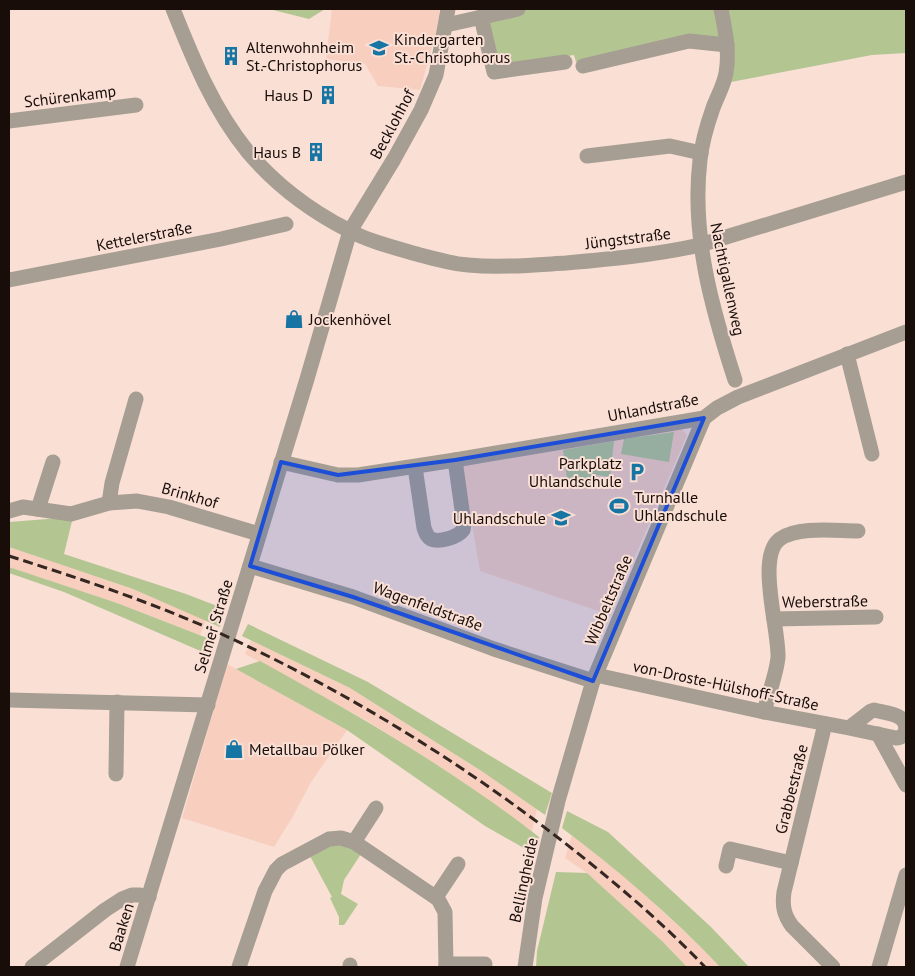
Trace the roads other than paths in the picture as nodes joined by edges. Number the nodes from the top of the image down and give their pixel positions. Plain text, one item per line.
1 (173, 9) edge
2 (448, 9) edge
3 (518, 9) edge
4 (721, 9) edge
5 (481, 17) junction
6 (446, 25) junction
7 (727, 45) junction
8 (565, 62) dead end
9 (583, 66) dead end
10 (136, 105) dead end
11 (9, 122) edge
12 (701, 154) junction
13 (587, 156) dead end
14 (906, 182) edge
15 (286, 224) dead end
16 (350, 231) junction
17 (700, 245) junction
18 (9, 280) edge
19 (906, 332) edge
20 (846, 354) junction
21 (735, 380) dead end
22 (136, 399) dead end
23 (704, 418) junction
24 (872, 454) dead end
25 (455, 460) junction
26 (53, 462) dead end
27 (281, 462) junction
28 (415, 466) junction
29 (109, 503) junction
30 (38, 509) junction
31 (9, 511) edge
32 (858, 531) dead end
33 (259, 534) junction
34 (250, 566) junction
35 (876, 617) dead end
36 (774, 619) junction
37 (594, 678) junction
38 (9, 700) edge
39 (117, 702) junction
40 (208, 705) junction
41 (764, 712) junction
42 (825, 724) junction
43 (849, 728) junction
44 (878, 734) junction
45 (116, 774) dead end
46 (906, 785) edge
47 (558, 801) joint
48 (376, 808) dead end
49 (354, 842) junction
50 (791, 863) junction
51 (458, 864) dead end
52 (726, 866) dead end
53 (905, 882) edge
54 (148, 897) junction
55 (436, 897) junction
56 (485, 964) dead end
57 (446, 966) edge
58 (32, 967) edge
59 (127, 967) edge
60 (239, 967) edge
61 (526, 967) edge
62 (833, 967) edge
63 (879, 967) edge

1 - 16 street, Jüngststraße
2 - 6 street, Becklohhof
3 - 5 street
4 - 7 street, Nachtigallenweg
5 - 6 street
5 - 8 street
6 - 16 street, Becklohhof
7 - 9 street
7 - 12 street, Nachtigallenweg
10 - 11 street, Schürenkamp
12 - 13 street
12 - 17 street, Nachtigallenweg
14 - 17 street, Jüngststraße
15 - 18 street, Kettelerstraße
16 - 17 street, Jüngststraße
16 - 27 street, Selmer Straße
17 - 21 street, Nachtigallenweg
19 - 20 street, Uhlandstraße
20 - 23 street, Uhlandstraße
20 - 24 street
22 - 29 street
23 - 25 street, Uhlandstraße
23 - 37 street, Wibbeltstraße
25 - 28 street, Uhlandstraße
25 - 28 street
26 - 30 street
27 - 28 street, Uhlandstraße
27 - 33 street, Selmer Straße
29 - 30 street, Brinkhof
29 - 33 street, Brinkhof
30 - 31 street, Brinkhof
32 - 36 street, Weberstraße
33 - 34 street, Selmer Straße
34 - 37 street, Wagenfeldstraße
34 - 40 street, Selmer Straße
35 - 36 street, Weberstraße
36 - 41 street, Weberstraße
37 - 41 street, von-Droste-Hülshoff-Straße
37 - 47 street, Wibbeltstraße
38 - 39 street
39 - 40 street
39 - 45 street
40 - 54 street, Selmer Straße
41 - 42 street, von-Droste-Hülshoff-Straße
42 - 43 street, von-Droste-Hülshoff-Straße
42 - 50 street, Grabbestraße
43 - 44 street, von-Droste-Hülshoff-Straße
43 - 44 street, von-Droste-Hülshoff-Straße
44 - 46 street
47 - 61 street, Bellingheide
48 - 49 street
49 - 55 street
49 - 60 street
50 - 52 street
50 - 62 street, Grabbestraße
51 - 55 street
53 - 63 street
54 - 58 street
54 - 59 street, Baaken
55 - 57 street
56 - 57 street

